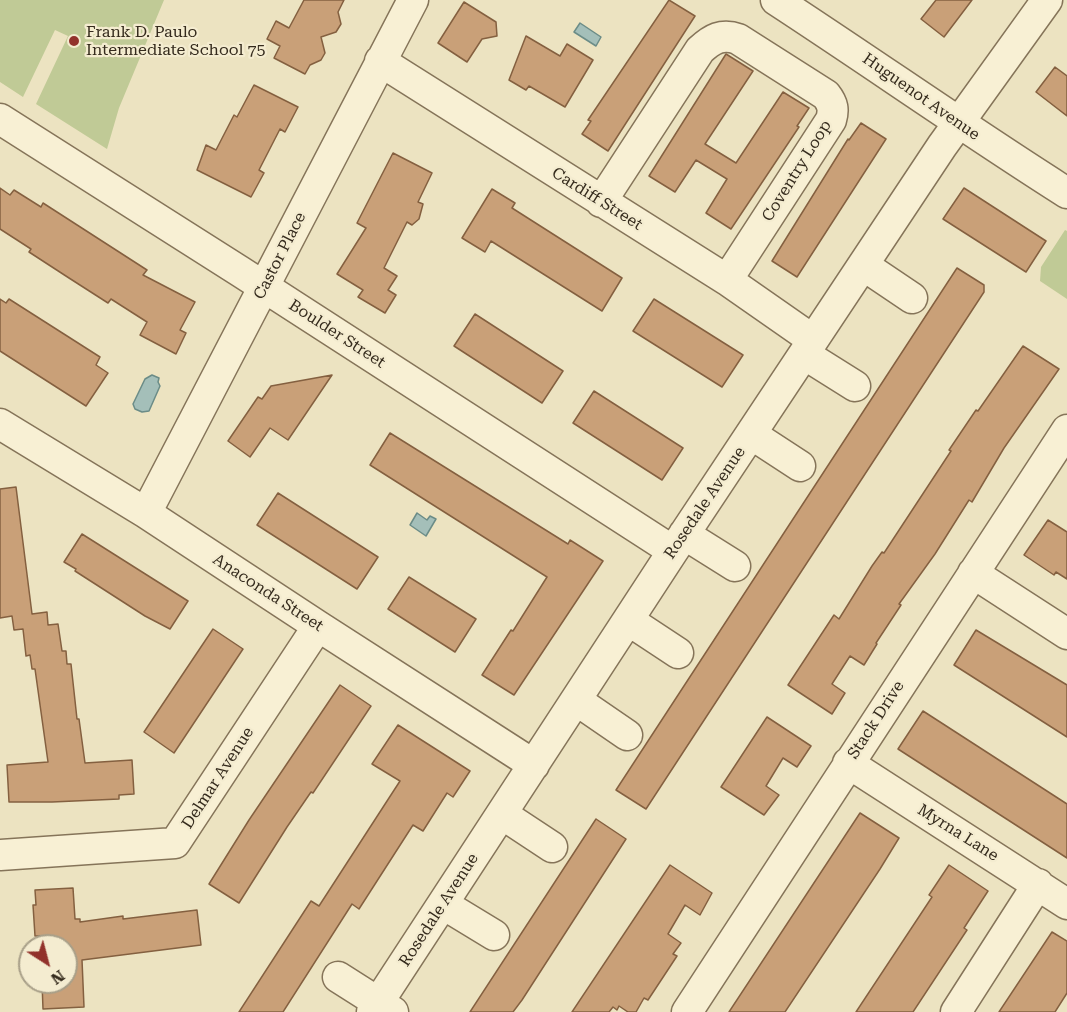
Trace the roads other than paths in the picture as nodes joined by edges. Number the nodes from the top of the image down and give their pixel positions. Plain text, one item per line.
1 (413, 0) edge
2 (776, 0) edge
3 (1047, 0) edge
4 (380, 62) junction
5 (0, 119) edge
6 (957, 123) junction
7 (1067, 193) edge
8 (601, 202) junction
9 (863, 265) junction
10 (727, 280) junction
11 (265, 287) junction
12 (912, 298) dead end
13 (809, 347) junction
14 (855, 386) dead end
15 (0, 424) edge
16 (1067, 430) edge
17 (751, 434) junction
18 (800, 466) dead end
19 (146, 513) junction
20 (678, 543) junction
21 (735, 566) dead end
22 (973, 573) junction
23 (628, 620) junction
24 (318, 626) junction
25 (1067, 634) edge
26 (678, 653) dead end
27 (576, 700) junction
28 (627, 735) dead end
29 (848, 763) junction
30 (534, 765) junction
31 (502, 814) junction
32 (552, 847) dead end
33 (0, 855) edge
34 (1038, 884) junction
35 (443, 903) junction
36 (1067, 904) edge
37 (494, 936) dead end
38 (338, 977) dead end
39 (381, 1009) edge
40 (687, 1012) edge
41 (956, 1012) edge

1 - 4 street, Castor Place
2 - 6 street, Huguenot Avenue
3 - 6 street, Rosedale Avenue
4 - 8 street, Cardiff Street
4 - 11 street, Castor Place
5 - 11 street, Boulder Street
6 - 7 street, Huguenot Avenue
6 - 9 street, Rosedale Avenue
8 - 10 street, Cardiff Street
8 - 10 street, Coventry Loop
9 - 12 street
9 - 13 street, Rosedale Avenue
10 - 13 street, Cardiff Street
11 - 19 street, Castor Place
11 - 20 street, Boulder Street
13 - 14 street, Cardiff Street
13 - 17 street, Rosedale Avenue
15 - 19 street, Anaconda Street
16 - 22 street, Stack Drive
17 - 18 street
17 - 20 street, Rosedale Avenue
19 - 24 street, Anaconda Street
20 - 21 street, Boulder Street
20 - 23 street, Rosedale Avenue
22 - 25 street
22 - 29 street, Stack Drive
23 - 26 street
23 - 27 street, Rosedale Avenue
24 - 30 street, Anaconda Street
24 - 33 street, Delmar Avenue
27 - 28 street
27 - 30 street, Rosedale Avenue
29 - 34 street, Myrna Lane
29 - 40 street, Stack Drive
30 - 31 street, Rosedale Avenue
31 - 32 street
31 - 35 street, Rosedale Avenue
34 - 36 street, Myrna Lane
34 - 41 street
35 - 37 street
35 - 39 street, Rosedale Avenue
38 - 39 street

